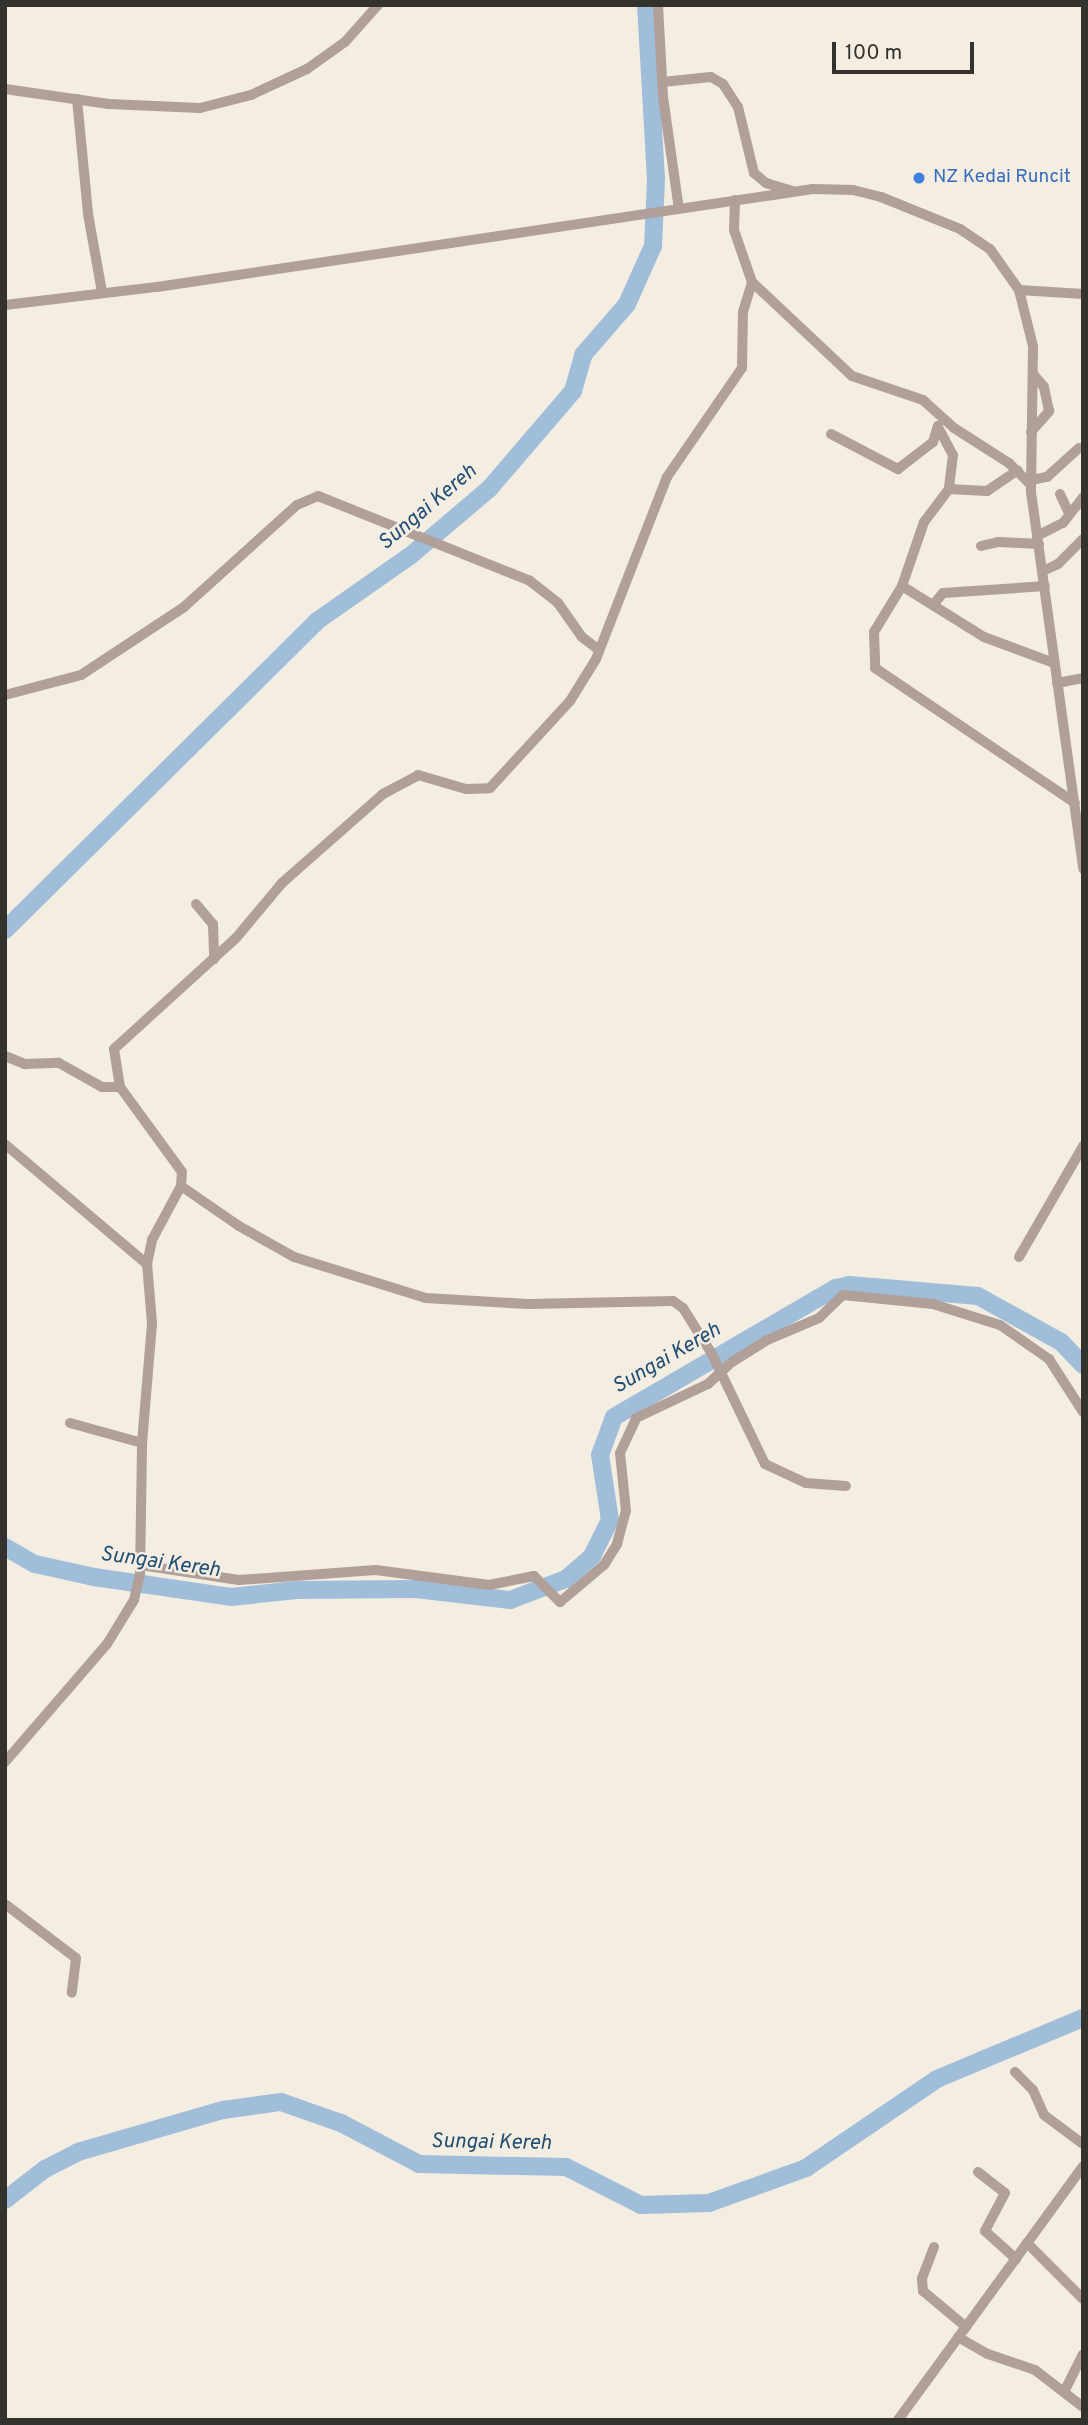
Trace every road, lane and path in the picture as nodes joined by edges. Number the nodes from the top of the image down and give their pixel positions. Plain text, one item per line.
1 (378, 5) edge
2 (658, 5) edge
3 (662, 82) junction
4 (5, 89) edge
5 (77, 99) junction
6 (792, 191) junction
7 (736, 200) junction
8 (679, 209) junction
9 (752, 282) junction
10 (1019, 290) junction
11 (102, 292) junction
12 (1083, 294) edge
13 (5, 305) edge
14 (1034, 375) junction
15 (933, 410) junction
16 (938, 427) junction
17 (1031, 432) junction
18 (831, 434) dead end
19 (1079, 448) dead end
20 (1018, 470) junction
21 (1031, 482) junction
22 (950, 489) junction
23 (1060, 494) dead end
24 (1083, 497) edge
25 (1068, 510) junction
26 (1083, 539) edge
27 (1038, 540) junction
28 (981, 547) dead end
29 (1043, 572) junction
30 (902, 586) junction
31 (1045, 586) junction
32 (934, 604) junction
33 (599, 650) junction
34 (1054, 663) junction
35 (1083, 678) edge
36 (1057, 683) junction
37 (5, 695) edge
38 (1075, 803) junction
39 (1083, 869) edge
40 (196, 904) dead end
41 (214, 959) junction
42 (5, 1056) edge
43 (120, 1087) junction
44 (6, 1145) edge
45 (1083, 1146) edge
46 (181, 1186) junction
47 (1019, 1257) dead end
48 (147, 1264) junction
49 (717, 1363) junction
50 (1083, 1412) edge
51 (70, 1423) dead end
52 (142, 1443) junction
53 (846, 1486) dead end
54 (140, 1570) junction
55 (5, 1762) edge
56 (5, 1904) edge
57 (72, 1993) dead end
58 (1015, 2072) dead end
59 (1083, 2144) edge
60 (1083, 2166) edge
61 (978, 2172) dead end
62 (1027, 2243) junction
63 (934, 2246) dead end
64 (1016, 2259) junction
65 (1083, 2299) edge
66 (966, 2327) junction
67 (958, 2337) junction
68 (1083, 2354) edge
69 (1065, 2392) junction
70 (1083, 2407) edge
71 (898, 2420) edge

1 - 5 street
2 - 3 street
3 - 6 street
3 - 8 street
4 - 5 street
5 - 11 street
6 - 7 street
6 - 10 street
7 - 8 street
7 - 9 street
8 - 11 street
9 - 15 street
9 - 33 street
10 - 12 street
10 - 14 street
11 - 13 street
14 - 17 street
14 - 17 street
15 - 16 street
15 - 20 street
16 - 18 street
16 - 22 street
17 - 21 street
19 - 21 street
20 - 21 street
20 - 22 street
21 - 27 street
22 - 30 street
23 - 25 street
24 - 25 street
25 - 27 street
26 - 29 street
27 - 28 street
27 - 29 street
29 - 31 street
30 - 32 street
30 - 38 street
31 - 32 street
31 - 34 street
32 - 34 street
33 - 37 street
33 - 41 street
34 - 36 street
35 - 36 street
36 - 38 street
38 - 39 street
40 - 41 street
41 - 43 street
42 - 43 street
43 - 46 street
44 - 48 street
45 - 47 street
46 - 48 street
46 - 49 street
48 - 52 street
49 - 50 street
49 - 53 street
49 - 54 street
51 - 52 street
52 - 54 street
54 - 55 street
56 - 57 street
58 - 59 street
60 - 62 street
61 - 64 street
62 - 64 street
62 - 65 street
63 - 66 street
64 - 66 street
66 - 67 street
67 - 69 street
67 - 71 street
68 - 69 street
69 - 70 street

